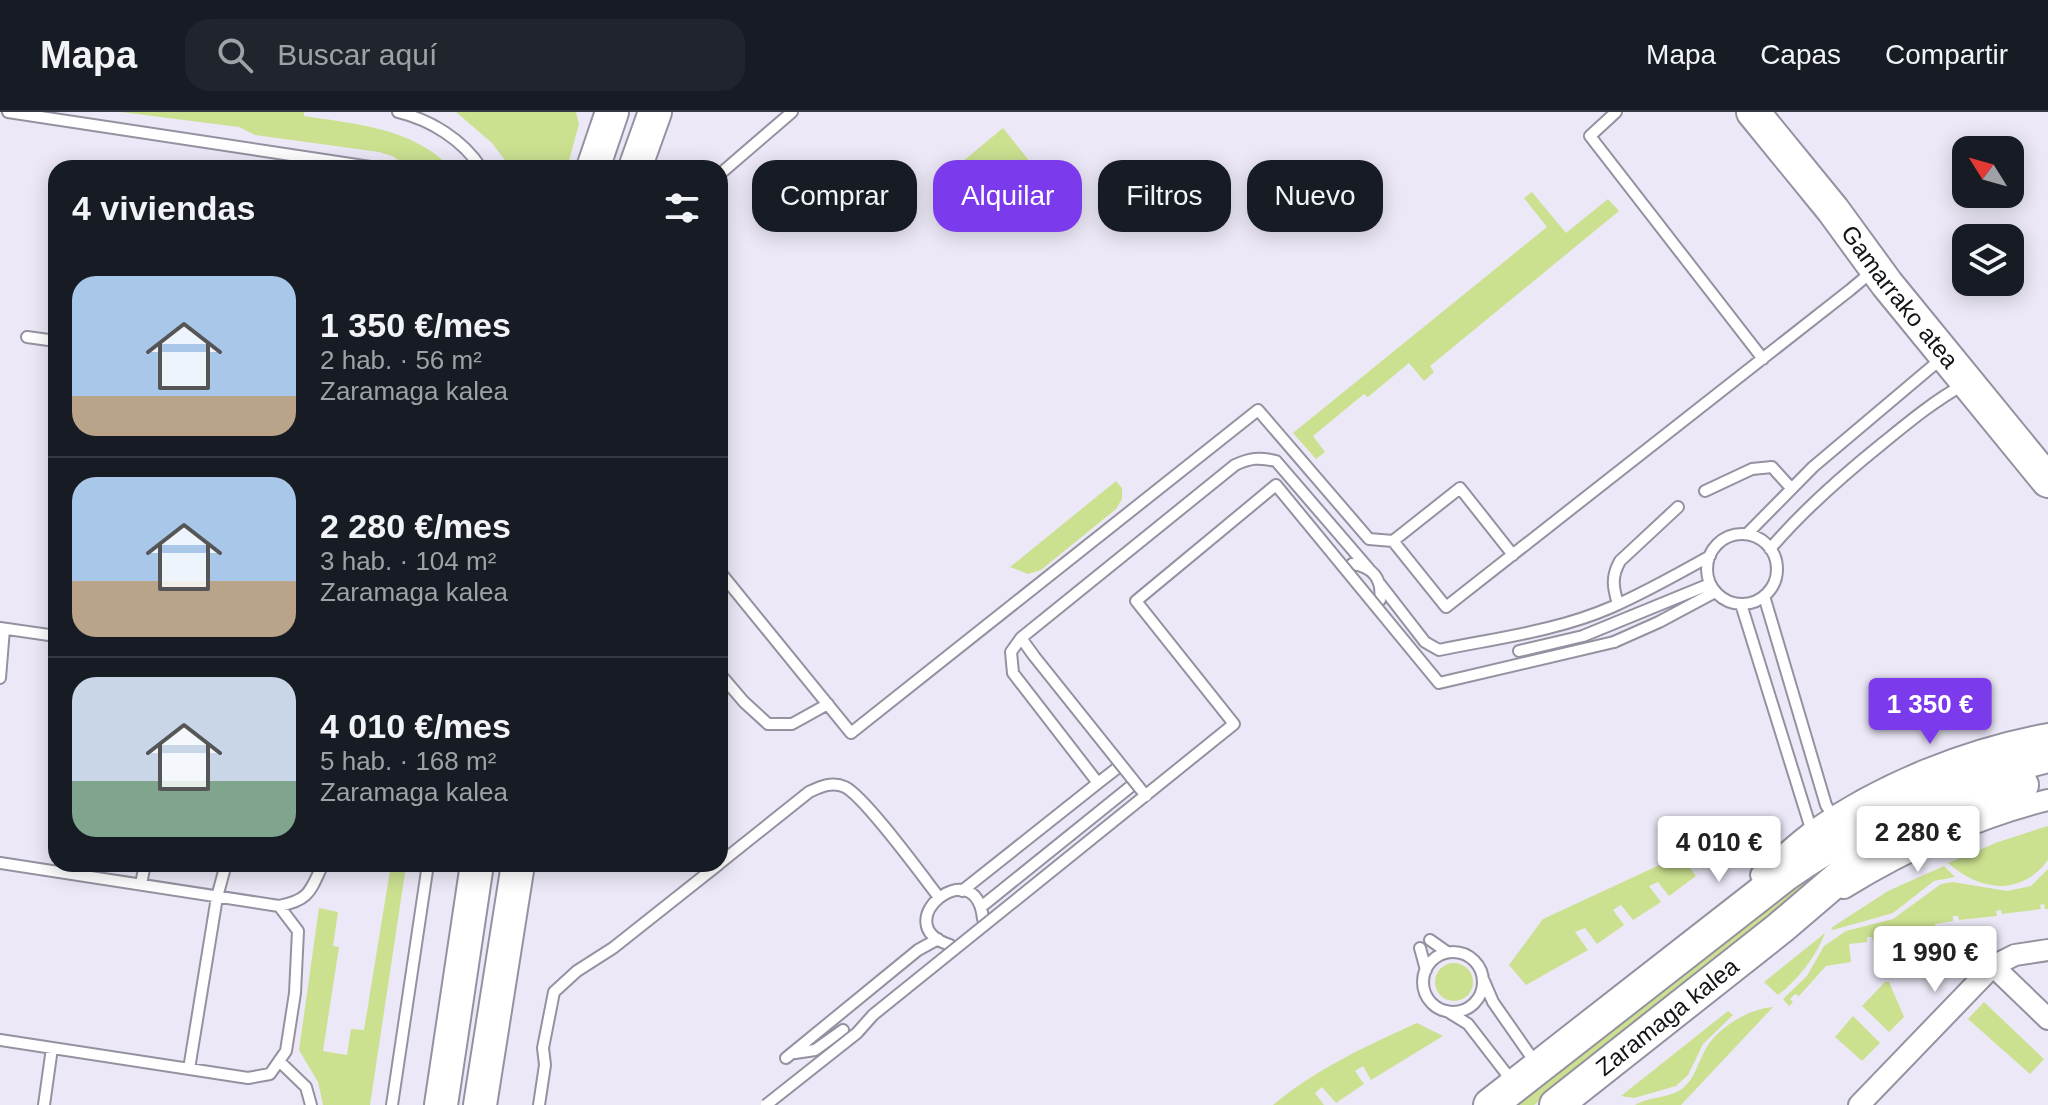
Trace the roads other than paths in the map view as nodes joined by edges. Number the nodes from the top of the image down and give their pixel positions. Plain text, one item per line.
1 (8, 112) edge
2 (398, 112) edge
3 (612, 112) edge
4 (655, 112) edge
5 (792, 112) edge
6 (1616, 112) edge
7 (1753, 112) edge
8 (324, 160) edge
9 (476, 160) edge
10 (596, 160) edge
11 (638, 160) edge
12 (728, 167) edge
13 (1875, 269) junction
14 (27, 337) dead end
15 (48, 340) edge
16 (1945, 355) junction
17 (1763, 359) junction
18 (1967, 383) junction
19 (2048, 481) edge
20 (1791, 488) junction
21 (1705, 491) dead end
22 (1678, 507) dead end
23 (1747, 534) junction
24 (1393, 541) junction
25 (1770, 549) junction
26 (1513, 555) junction
27 (1710, 556) junction
28 (1352, 564) dead end
29 (1369, 569) junction
30 (728, 582) edge
31 (1380, 584) junction
32 (1713, 588) junction
33 (1764, 596) junction
34 (1380, 600) dead end
35 (1618, 604) junction
36 (1741, 604) junction
37 (2, 628) edge
38 (48, 635) edge
39 (1021, 638) junction
40 (1519, 651) dead end
41 (0, 678) edge
42 (728, 683) edge
43 (828, 704) junction
44 (2048, 734) edge
45 (2048, 756) edge
46 (1116, 769) dead end
47 (2048, 778) edge
48 (1098, 783) junction
49 (1130, 787) dead end
50 (1146, 796) junction
51 (2048, 800) edge
52 (1834, 818) junction
53 (1812, 832) junction
54 (728, 856) edge
55 (0, 863) edge
56 (48, 870) edge
57 (60, 872) edge
58 (143, 872) edge
59 (224, 872) edge
60 (317, 872) edge
61 (427, 872) edge
62 (476, 872) edge
63 (517, 872) edge
64 (708, 872) edge
65 (141, 884) junction
66 (962, 891) junction
67 (938, 896) junction
68 (217, 897) junction
69 (279, 906) junction
70 (1780, 928) junction
71 (938, 939) junction
72 (1430, 940) dead end
73 (950, 945) dead end
74 (1420, 948) dead end
75 (2048, 950) edge
76 (1447, 952) junction
77 (1993, 966) junction
78 (1426, 970) junction
79 (1483, 978) junction
80 (1636, 990) junction
81 (1445, 1011) junction
82 (2048, 1019) edge
83 (843, 1030) dead end
84 (0, 1040) edge
85 (52, 1048) junction
86 (279, 1061) junction
87 (189, 1069) junction
88 (1527, 1076) junction
89 (44, 1105) edge
90 (311, 1105) edge
91 (392, 1105) edge
92 (441, 1105) edge
93 (480, 1105) edge
94 (539, 1105) edge
95 (766, 1105) edge
96 (1490, 1105) edge
97 (1556, 1105) edge
98 (1859, 1105) edge

1 - 8 lane
2 - 9 lane
3 - 10 main road
4 - 11 main road
5 - 12 lane
6 - 17 lane
7 - 13 main road, Gamarrako atea
13 - 16 main road, Gamarrako atea
13 - 17 lane
14 - 15 lane
16 - 18 main road, Gamarrako atea
16 - 20 lane
17 - 26 lane
18 - 19 main road, Gamarrako atea
18 - 25 lane
20 - 21 lane
20 - 23 lane
22 - 35 lane
23 - 25 lane
23 - 27 lane
24 - 26 lane
24 - 26 lane
24 - 43 lane
25 - 33 lane
27 - 32 lane
27 - 35 lane
28 - 29 lane
29 - 31 lane
29 - 39 lane
30 - 43 lane
31 - 34 lane
31 - 35 lane
32 - 36 lane
32 - 40 lane
32 - 50 lane, bridge
33 - 36 lane
33 - 52 lane
36 - 53 lane
37 - 38 lane
37 - 41 lane
39 - 48 lane
39 - 50 lane, bridge
42 - 43 lane
44 - 52 street, Zaramaga kalea
45 - 80 main road, Zaramaga kalea
46 - 48 lane
47 - 70 main road, Zaramaga kalea
48 - 66 lane
49 - 66 lane
50 - 95 lane, bridge
51 - 70 street, Zaramaga kalea
52 - 53 street, Zaramaga kalea
53 - 80 street, Zaramaga kalea
54 - 67 lane
55 - 56 lane
57 - 65 lane
58 - 65 lane
59 - 68 lane
60 - 69 lane
61 - 91 lane
62 - 92 main road
63 - 93 main road
64 - 94 lane
65 - 68 lane
66 - 67 lane
67 - 71 lane
68 - 69 lane
68 - 87 lane
69 - 86 lane
70 - 97 main road, Zaramaga kalea
71 - 73 lane
71 - 83 lane
72 - 76 lane
74 - 78 lane
75 - 77 street
76 - 78 lane
76 - 79 lane
77 - 82 street
77 - 98 street
78 - 81 lane
79 - 81 lane
79 - 88 lane
80 - 88 main road, Zaramaga kalea
81 - 88 lane
84 - 85 lane
85 - 87 lane
85 - 89 lane
86 - 87 lane
86 - 90 lane
88 - 96 main road, Zaramaga kalea

